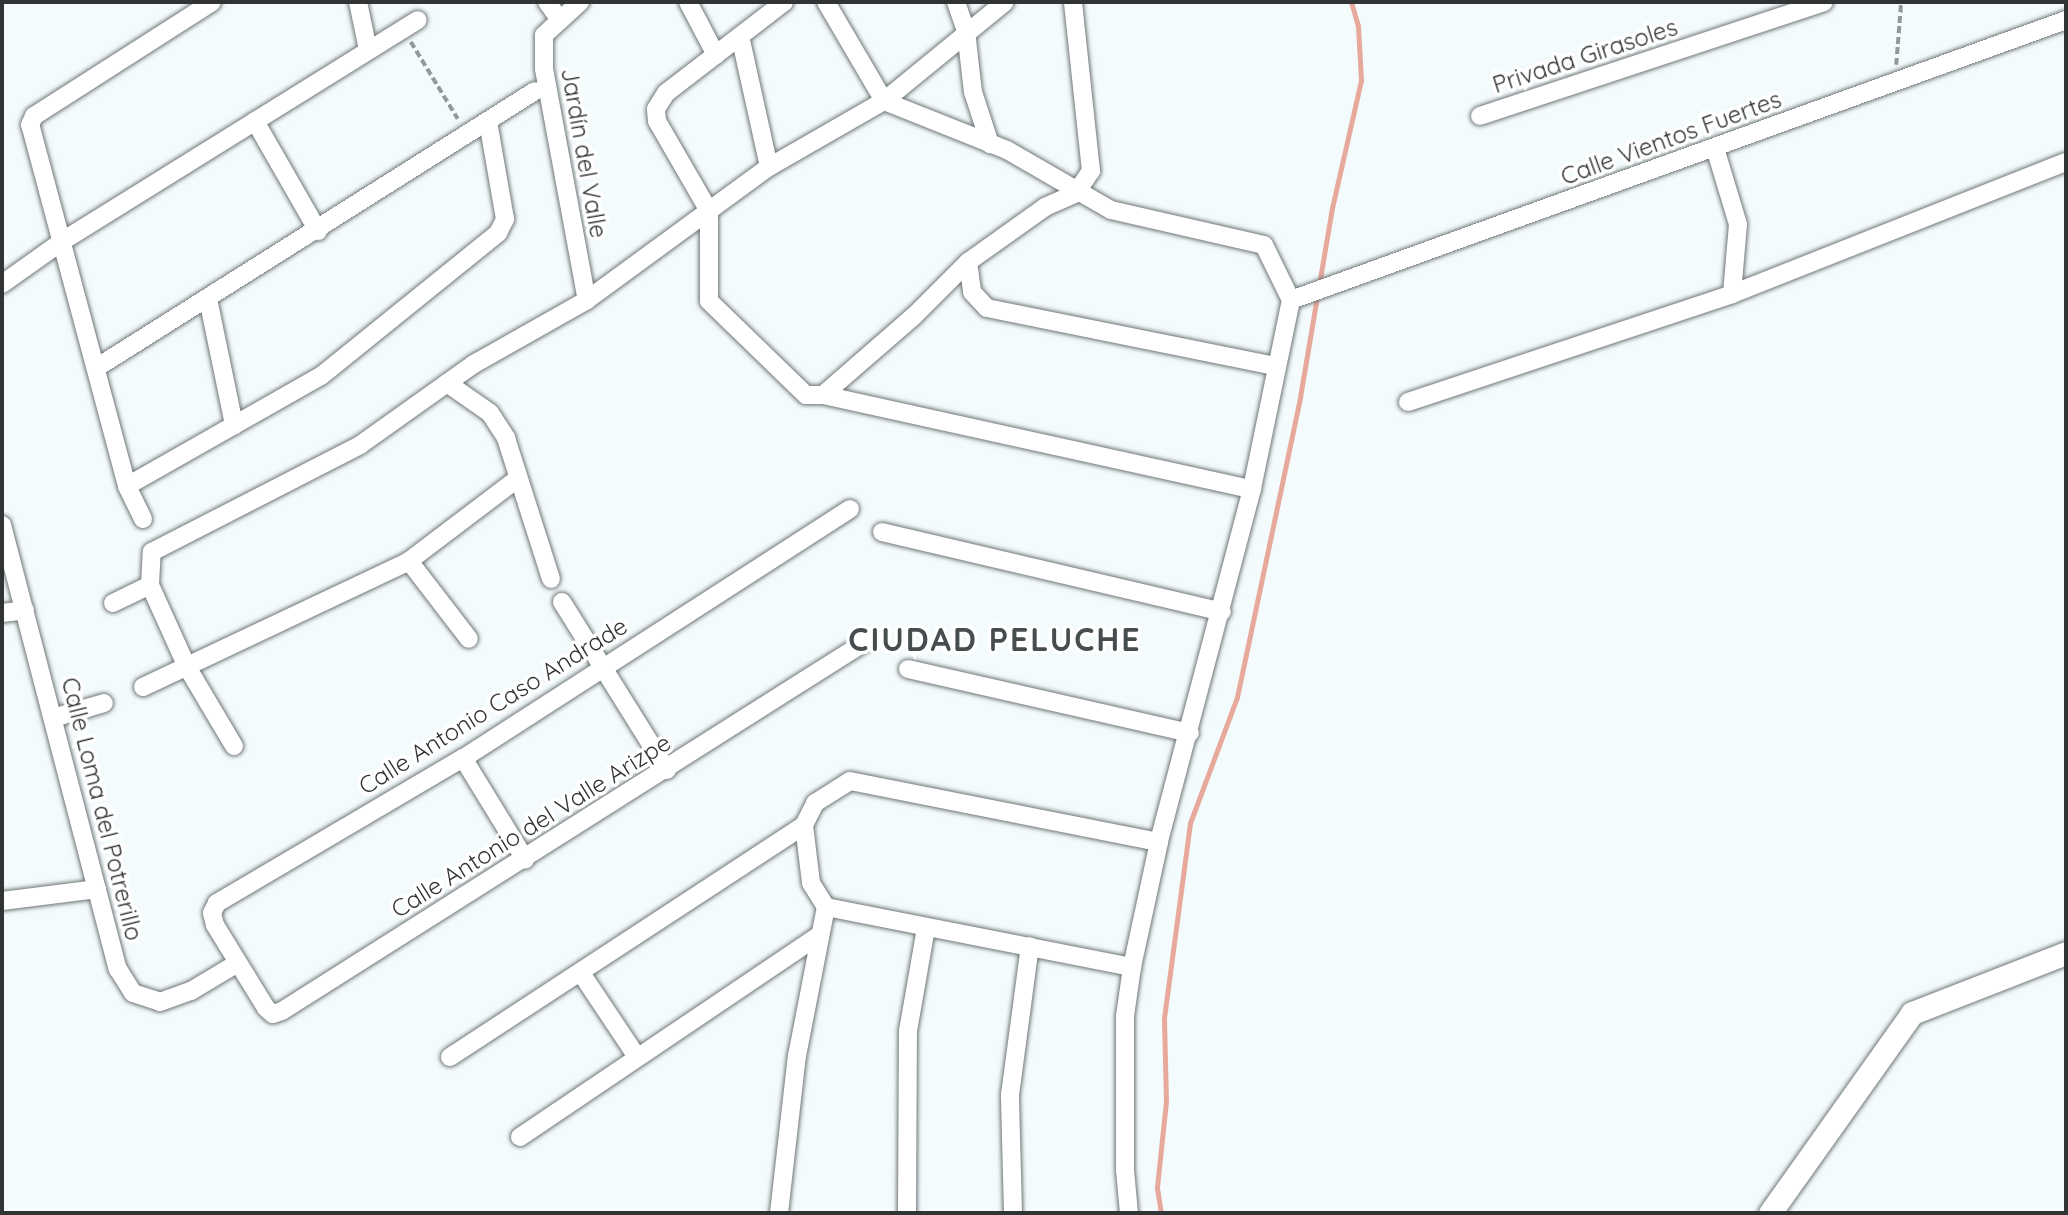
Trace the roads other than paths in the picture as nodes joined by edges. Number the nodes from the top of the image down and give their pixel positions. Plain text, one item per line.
1 (212, 2) edge
2 (358, 2) edge
3 (547, 2) edge
4 (580, 2) edge
5 (688, 2) edge
6 (785, 2) edge
7 (826, 2) edge
8 (956, 2) edge
9 (1006, 2) edge
10 (1073, 2) edge
11 (1824, 2) edge
12 (560, 20) junction
13 (2066, 20) edge
14 (410, 24) road end
15 (966, 31) junction
16 (740, 36) junction
17 (368, 50) junction
18 (716, 55) junction
19 (535, 91) dead end
20 (884, 102) junction
21 (1480, 116) dead end
22 (255, 121) junction
23 (488, 122) junction
24 (990, 144) junction
25 (1715, 148) junction
26 (2066, 162) edge
27 (769, 167) junction
28 (1076, 193) junction
29 (709, 211) junction
30 (318, 231) junction
31 (61, 242) junction
32 (968, 262) junction
33 (2, 284) edge
34 (1732, 294) junction
35 (1298, 297) junction
36 (208, 299) junction
37 (587, 300) junction
38 (1275, 366) junction
39 (96, 368) junction
40 (447, 383) junction
41 (823, 395) junction
42 (1408, 402) dead end
43 (234, 425) junction
44 (517, 479) junction
45 (127, 486) junction
46 (1252, 489) junction
47 (850, 509) dead end
48 (143, 519) dead end
49 (2, 525) edge
50 (882, 533) dead end
51 (409, 561) junction
52 (551, 579) dead end
53 (150, 585) junction
54 (562, 602) dead end
55 (113, 603) dead end
56 (25, 610) junction
57 (1222, 612) junction
58 (2, 613) edge
59 (469, 639) dead end
60 (865, 642) dead end
61 (187, 667) junction
62 (603, 668) junction
63 (908, 668) dead end
64 (143, 687) dead end
65 (104, 703) dead end
66 (53, 718) junction
67 (1190, 733) junction
68 (234, 746) dead end
69 (463, 758) junction
70 (667, 770) junction
71 (804, 825) junction
72 (1159, 842) junction
73 (525, 859) junction
74 (97, 889) junction
75 (2, 901) edge
76 (825, 907) junction
77 (926, 928) junction
78 (819, 935) junction
79 (1030, 946) junction
80 (2066, 953) edge
81 (236, 964) junction
82 (1132, 967) junction
83 (581, 973) junction
84 (450, 1057) dead end
85 (637, 1057) junction
86 (520, 1137) dead end
87 (779, 1213) edge
88 (907, 1213) edge
89 (1013, 1213) edge
90 (1129, 1213) edge
91 (1770, 1213) edge

1 - 31 street
2 - 17 street
3 - 12 street
4 - 12 street, Jardín del Valle
5 - 18 street
6 - 16 street
7 - 20 street
8 - 15 street
9 - 15 street
10 - 28 street
11 - 21 street, Privada Girasoles
12 - 37 street, Jardín del Valle
13 - 25 street, Calle Vientos Fuertes
14 - 17 street
15 - 20 street
15 - 24 street
16 - 18 street
16 - 27 street
17 - 22 street
18 - 29 street
19 - 23 street
20 - 24 street
20 - 27 street
22 - 30 street
22 - 31 street
23 - 30 street
23 - 43 street
24 - 28 street
25 - 34 street
25 - 35 street, Calle Vientos Fuertes
26 - 34 street
27 - 29 street
28 - 32 street
28 - 35 street
29 - 37 street
29 - 41 street
30 - 36 street
31 - 33 street
31 - 39 street
32 - 38 street
32 - 41 street
34 - 42 street
35 - 38 street
36 - 39 street
36 - 43 street
37 - 40 street
38 - 46 street
39 - 45 street
40 - 44 street
40 - 53 street
41 - 46 street
43 - 45 street
44 - 51 street
44 - 52 street
45 - 48 street
46 - 57 street
47 - 62 street, Calle Antonio Caso Andrade
49 - 56 street, Calle Loma del Potrerillo
50 - 57 street
51 - 59 street
51 - 61 street
53 - 55 street
53 - 61 street
54 - 62 street
56 - 58 street
56 - 66 street, Calle Loma del Potrerillo
57 - 67 street
60 - 70 street, Calle Antonio del Valle Arizpe
61 - 64 street
61 - 68 street
62 - 69 street, Calle Antonio Caso Andrade
62 - 70 street
63 - 67 street
65 - 66 street
66 - 74 street, Calle Loma del Potrerillo
67 - 72 street
69 - 73 street
69 - 81 street, Calle Antonio Caso Andrade
70 - 73 street, Calle Antonio del Valle Arizpe
71 - 72 street
71 - 76 street
71 - 83 street
72 - 82 street
73 - 81 street, Calle Antonio del Valle Arizpe
74 - 75 street
74 - 81 street, Calle Loma del Potrerillo
76 - 77 street
76 - 78 street
77 - 79 street
77 - 88 street
78 - 85 street
78 - 87 street
79 - 82 street
79 - 89 street
80 - 91 street
82 - 90 street
83 - 84 street
83 - 85 street
85 - 86 street

